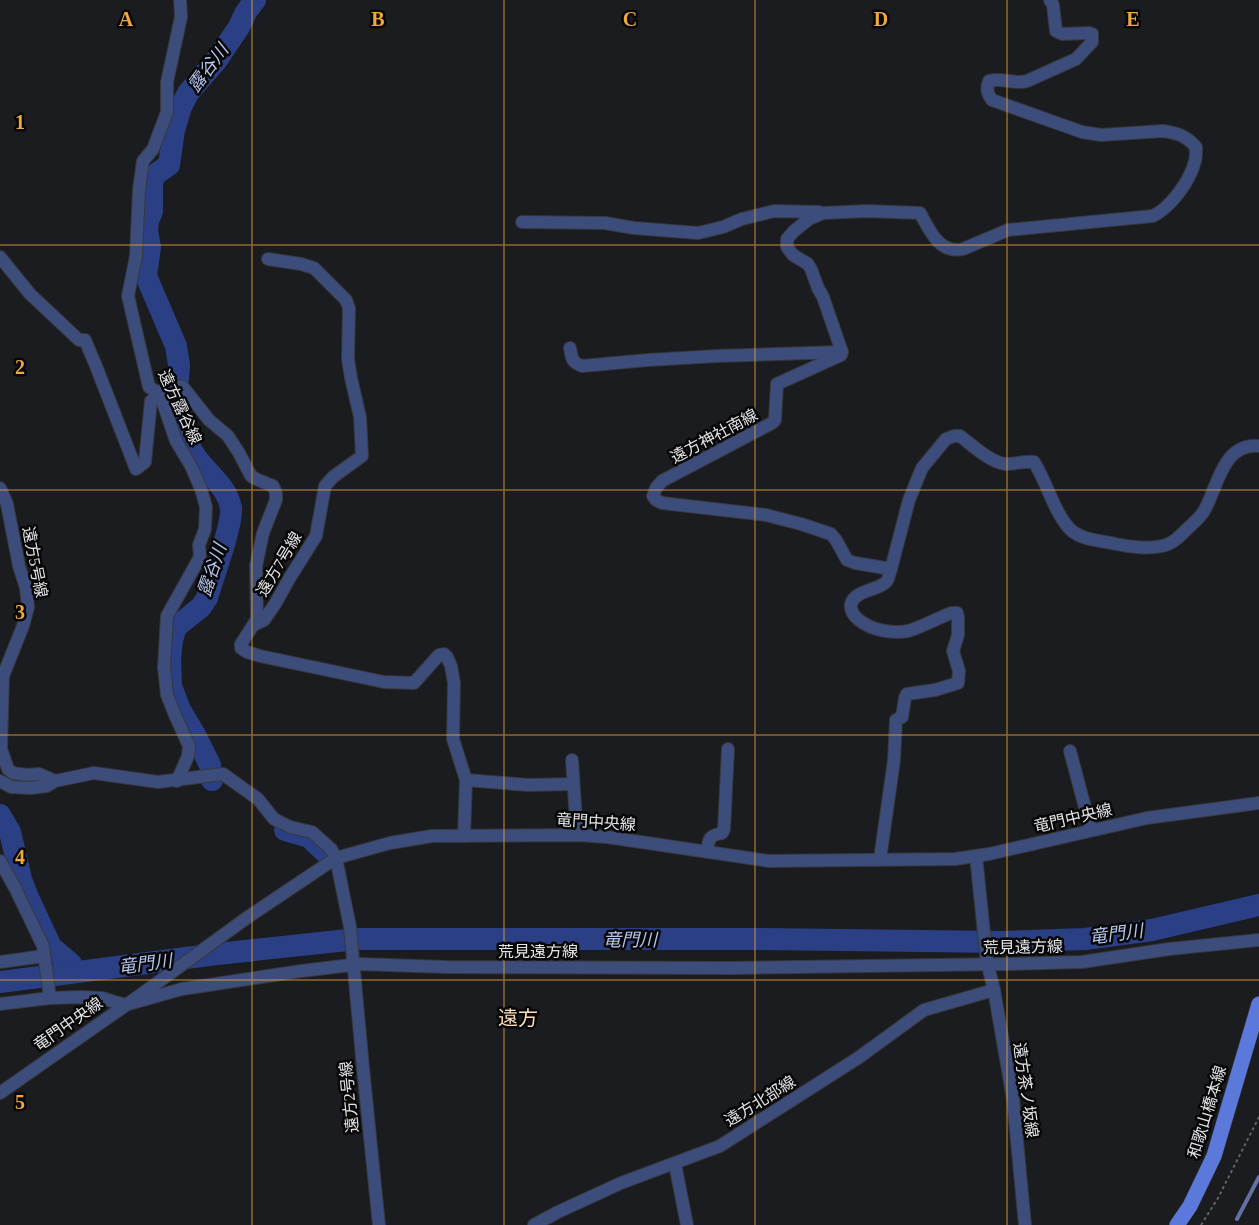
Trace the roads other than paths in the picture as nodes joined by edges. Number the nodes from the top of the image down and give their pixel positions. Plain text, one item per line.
1 (180, 0) edge
2 (1050, 0) edge
3 (823, 213) junction
4 (522, 222) dead end
5 (0, 257) edge
6 (268, 259) dead end
7 (570, 348) dead end
8 (842, 352) junction
9 (159, 394) junction
10 (1259, 446) edge
11 (0, 488) edge
12 (891, 569) junction
13 (254, 625) junction
14 (729, 749) dead end
15 (1070, 751) dead end
16 (572, 760) dead end
17 (466, 780) junction
18 (0, 781) edge
19 (55, 781) junction
20 (177, 781) junction
21 (573, 784) junction
22 (1259, 803) edge
23 (1091, 830) junction
24 (577, 835) junction
25 (464, 836) junction
26 (707, 852) junction
27 (976, 856) junction
28 (336, 858) junction
29 (880, 859) junction
30 (0, 861) edge
31 (1259, 940) edge
32 (44, 958) junction
33 (0, 962) edge
34 (988, 963) junction
35 (353, 965) junction
36 (994, 990) junction
37 (50, 997) junction
38 (0, 1004) edge
39 (1259, 1004) edge
40 (125, 1005) junction
41 (0, 1093) edge
42 (675, 1164) junction
43 (379, 1225) edge
44 (534, 1225) edge
45 (687, 1225) edge
46 (1025, 1225) edge
47 (1177, 1225) edge

1 - 9 street, 遠方露谷線
2 - 3 street
3 - 4 street
3 - 8 street
5 - 9 street
6 - 13 street, 遠方7号線
7 - 8 street
8 - 12 street, 遠方神社南線
9 - 13 street
9 - 20 street, 遠方露谷線
10 - 12 street
11 - 19 street, 遠方5号線
12 - 29 street
13 - 17 street, 遠方7号線
14 - 26 street
15 - 23 street
16 - 21 street
17 - 21 street
17 - 25 street, 遠方7号線
18 - 19 street
19 - 20 street
20 - 28 street
21 - 24 street
22 - 23 street, 竜門中央線
23 - 27 street, 竜門中央線
24 - 25 street, 竜門中央線
24 - 26 street, 竜門中央線
25 - 28 street, 竜門中央線
26 - 29 street, 竜門中央線
27 - 29 street, 竜門中央線
27 - 34 street, 遠方茶ノ坂線
28 - 35 street, 遠方2号線
28 - 40 street, 竜門中央線
30 - 32 street
31 - 34 street, 荒見遠方線
32 - 33 street
32 - 37 street
34 - 35 street, 荒見遠方線
34 - 36 street, 遠方茶ノ坂線
35 - 40 street, 荒見遠方線
35 - 43 street, 遠方2号線
36 - 42 street, 遠方北部線
36 - 46 street, 遠方茶ノ坂線
37 - 38 street, 荒見遠方線
37 - 40 street, 荒見遠方線
39 - 47 main road, 和歌山橋本線
40 - 41 street, 竜門中央線
42 - 44 street, 遠方北部線
42 - 45 street

